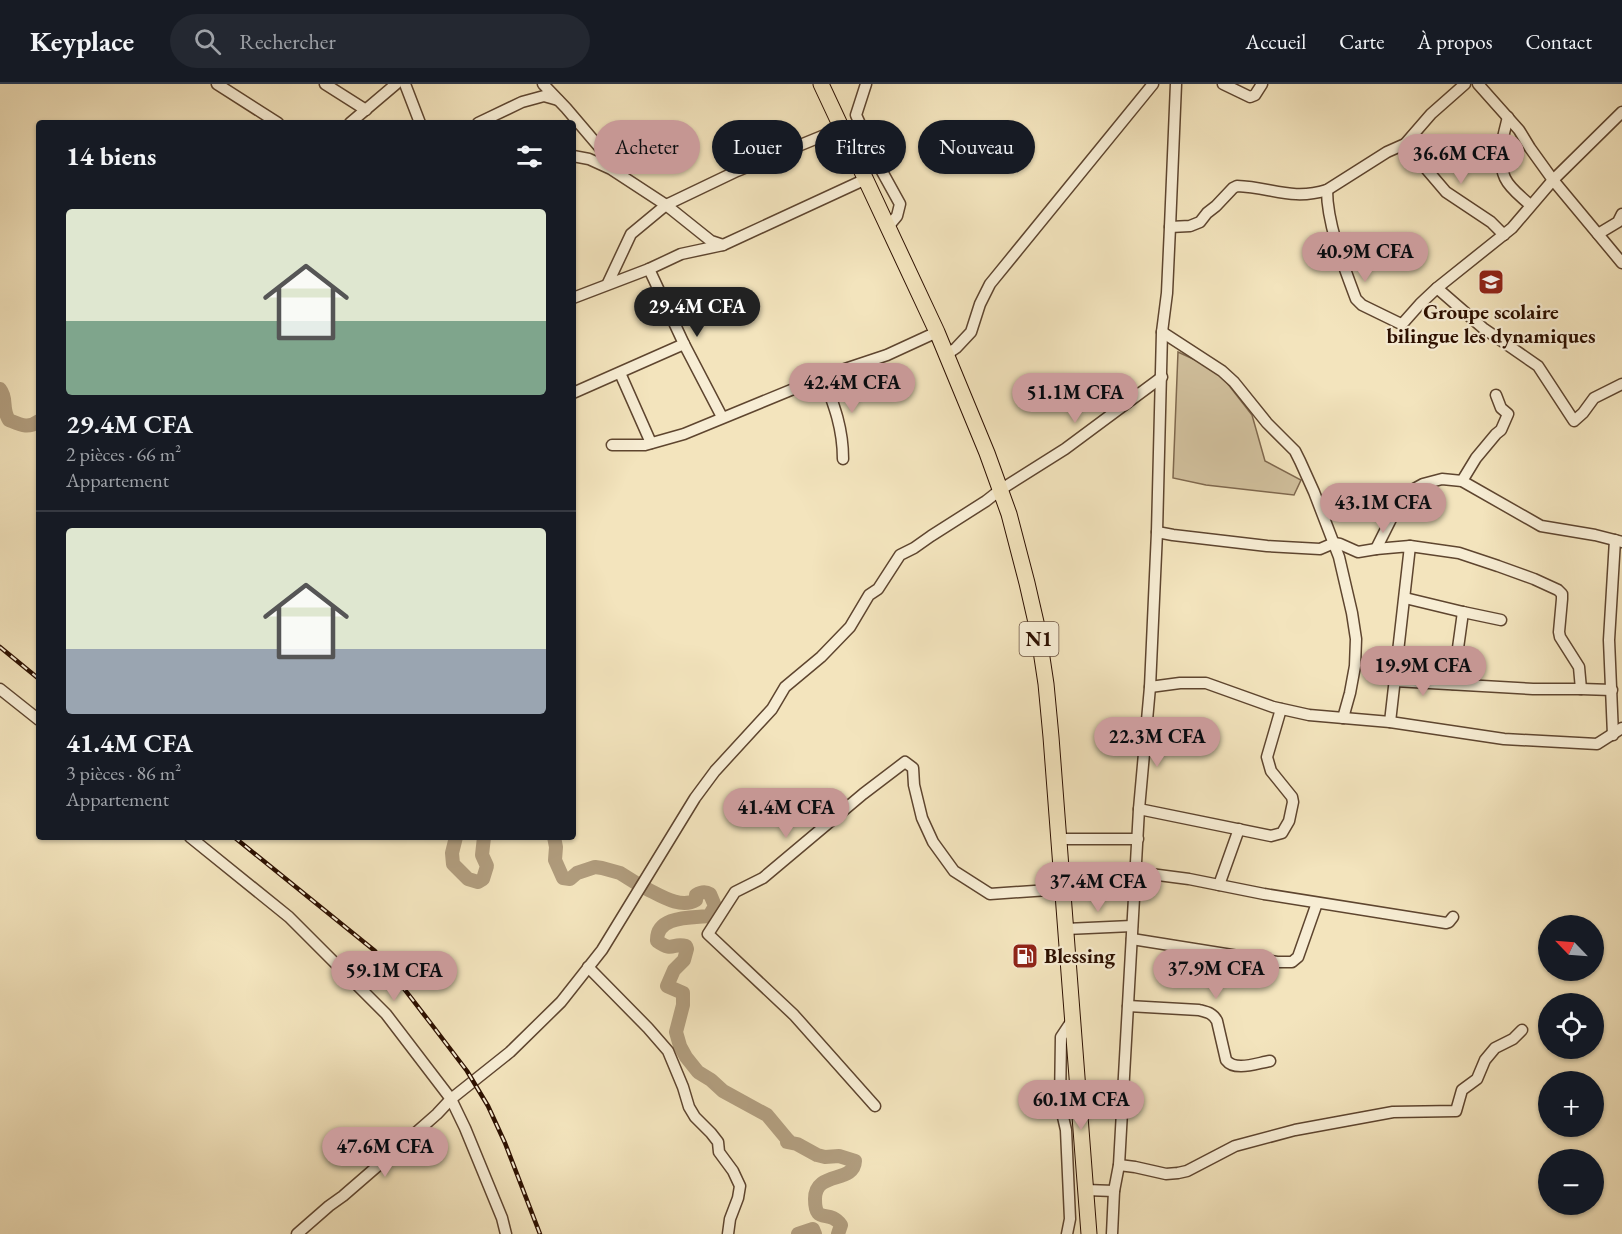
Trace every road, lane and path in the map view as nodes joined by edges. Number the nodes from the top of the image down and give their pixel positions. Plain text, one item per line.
1 (217, 84) edge
2 (325, 84) edge
3 (396, 84) edge
4 (405, 84) edge
5 (543, 84) edge
6 (821, 84) edge
7 (866, 84) edge
8 (1153, 84) edge
9 (1176, 84) edge
10 (1223, 84) edge
11 (1262, 84) edge
12 (1465, 84) edge
13 (1478, 84) edge
14 (559, 100) junction
15 (366, 110) junction
16 (1622, 112) edge
17 (1505, 114) junction
18 (273, 120) edge
19 (354, 120) edge
20 (419, 120) edge
21 (484, 120) edge
22 (576, 120) edge
23 (576, 120) edge
24 (838, 120) edge
25 (815, 139) edge
26 (1405, 144) junction
27 (576, 157) edge
28 (589, 159) junction
29 (576, 164) edge
30 (864, 174) edge
31 (626, 179) junction
32 (866, 179) junction
33 (1553, 180) junction
34 (1327, 190) junction
35 (644, 191) junction
36 (1311, 194) junction
37 (683, 196) junction
38 (666, 205) junction
39 (1530, 205) junction
40 (1327, 206) junction
41 (1622, 214) edge
42 (1170, 227) junction
43 (887, 228) junction
44 (1599, 234) junction
45 (1504, 235) junction
46 (723, 245) junction
47 (1622, 262) edge
48 (649, 269) junction
49 (608, 283) junction
50 (1437, 288) junction
51 (576, 297) edge
52 (937, 332) junction
53 (1162, 332) junction
54 (684, 344) junction
55 (946, 356) junction
56 (620, 373) junction
57 (824, 376) junction
58 (1162, 377) junction
59 (1622, 384) edge
60 (576, 388) edge
61 (1496, 395) dead end
62 (722, 417) junction
63 (651, 443) junction
64 (612, 445) dead end
65 (843, 459) dead end
66 (1462, 481) junction
67 (1000, 490) junction
68 (1157, 532) junction
69 (1618, 541) edge
70 (1334, 543) junction
71 (1410, 546) junction
72 (1376, 549) junction
73 (1405, 598) junction
74 (1463, 612) junction
75 (1501, 620) dead end
76 (1395, 681) junction
77 (1453, 684) junction
78 (1149, 687) junction
79 (0, 689) edge
80 (1581, 689) junction
81 (1612, 690) junction
82 (1281, 709) junction
83 (36, 718) edge
84 (1342, 718) junction
85 (1390, 722) junction
86 (1618, 731) edge
87 (1139, 809) junction
88 (1239, 829) junction
89 (1138, 838) junction
90 (1059, 839) junction
91 (194, 840) edge
92 (1135, 872) junction
93 (1219, 885) junction
94 (1063, 889) junction
95 (1317, 903) junction
96 (1453, 916) dead end
97 (1132, 926) junction
98 (1066, 929) junction
99 (1132, 939) junction
100 (588, 967) junction
101 (1128, 1006) junction
102 (1072, 1019) junction
103 (1522, 1030) dead end
104 (1270, 1061) dead end
105 (451, 1099) junction
106 (875, 1106) dead end
107 (1119, 1165) junction
108 (1086, 1190) junction
109 (1114, 1191) junction
110 (297, 1234) edge
111 (506, 1234) edge
112 (728, 1234) edge
113 (1067, 1234) edge
114 (1089, 1234) edge
115 (1112, 1234) edge

1 - 18 street
2 - 15 street
3 - 15 street
4 - 20 street
5 - 14 street
6 - 24 highway, N1
7 - 43 street
8 - 55 street
9 - 42 street
10 - 11 street
12 - 26 street
13 - 17 street
14 - 21 street
14 - 22 street
15 - 19 street
16 - 33 street
17 - 33 street
17 - 39 street
23 - 31 street
25 - 37 street
26 - 34 street
26 - 45 street
27 - 28 street
28 - 29 street
28 - 31 street
30 - 32 highway, N1
31 - 35 street
32 - 43 highway, N1
32 - 46 street
33 - 39 street
33 - 44 street
34 - 36 street
34 - 40 street
35 - 37 street
35 - 38 street
36 - 40 street
36 - 42 street
37 - 38 street
38 - 46 street
38 - 49 street
39 - 45 street
40 - 50 street
41 - 44 street
42 - 53 street
43 - 52 highway, N1
44 - 47 street
45 - 50 street
46 - 48 street
48 - 49 street
48 - 54 street
49 - 51 street
50 - 59 street
52 - 55 highway, N1
52 - 57 street
53 - 58 street
53 - 70 street
54 - 56 street
54 - 62 street
55 - 67 highway, N1
56 - 60 street
56 - 63 street
57 - 62 street
57 - 65 street
58 - 67 street
58 - 68 street
61 - 66 street
62 - 63 street
63 - 64 street
66 - 69 street
66 - 72 street
67 - 90 highway, N1
67 - 100 street
68 - 70 street
68 - 78 street
69 - 81 street
70 - 72 street
70 - 84 street
71 - 72 street
71 - 73 street
71 - 80 street
73 - 74 street
73 - 76 street
74 - 75 street
74 - 77 street
76 - 77 street
76 - 85 street
77 - 80 street
78 - 82 street
78 - 87 street
79 - 83 street
80 - 81 street
81 - 86 street
82 - 84 street
82 - 88 street
84 - 85 street
85 - 86 street
87 - 88 street
87 - 89 street
88 - 93 street
89 - 90 street
89 - 92 street
90 - 94 highway, N1
91 - 105 street
92 - 93 street
92 - 97 street
93 - 95 street
94 - 98 highway, N1
94 - 106 street
95 - 96 street
95 - 99 street
97 - 98 street
97 - 99 street
98 - 102 highway, N1
99 - 101 street
100 - 105 street
100 - 112 street
101 - 104 street
101 - 107 street
102 - 108 highway, N1
102 - 113 street
103 - 107 street
105 - 110 street
105 - 111 street
107 - 109 street
108 - 109 street
108 - 114 highway, N1
109 - 115 street

